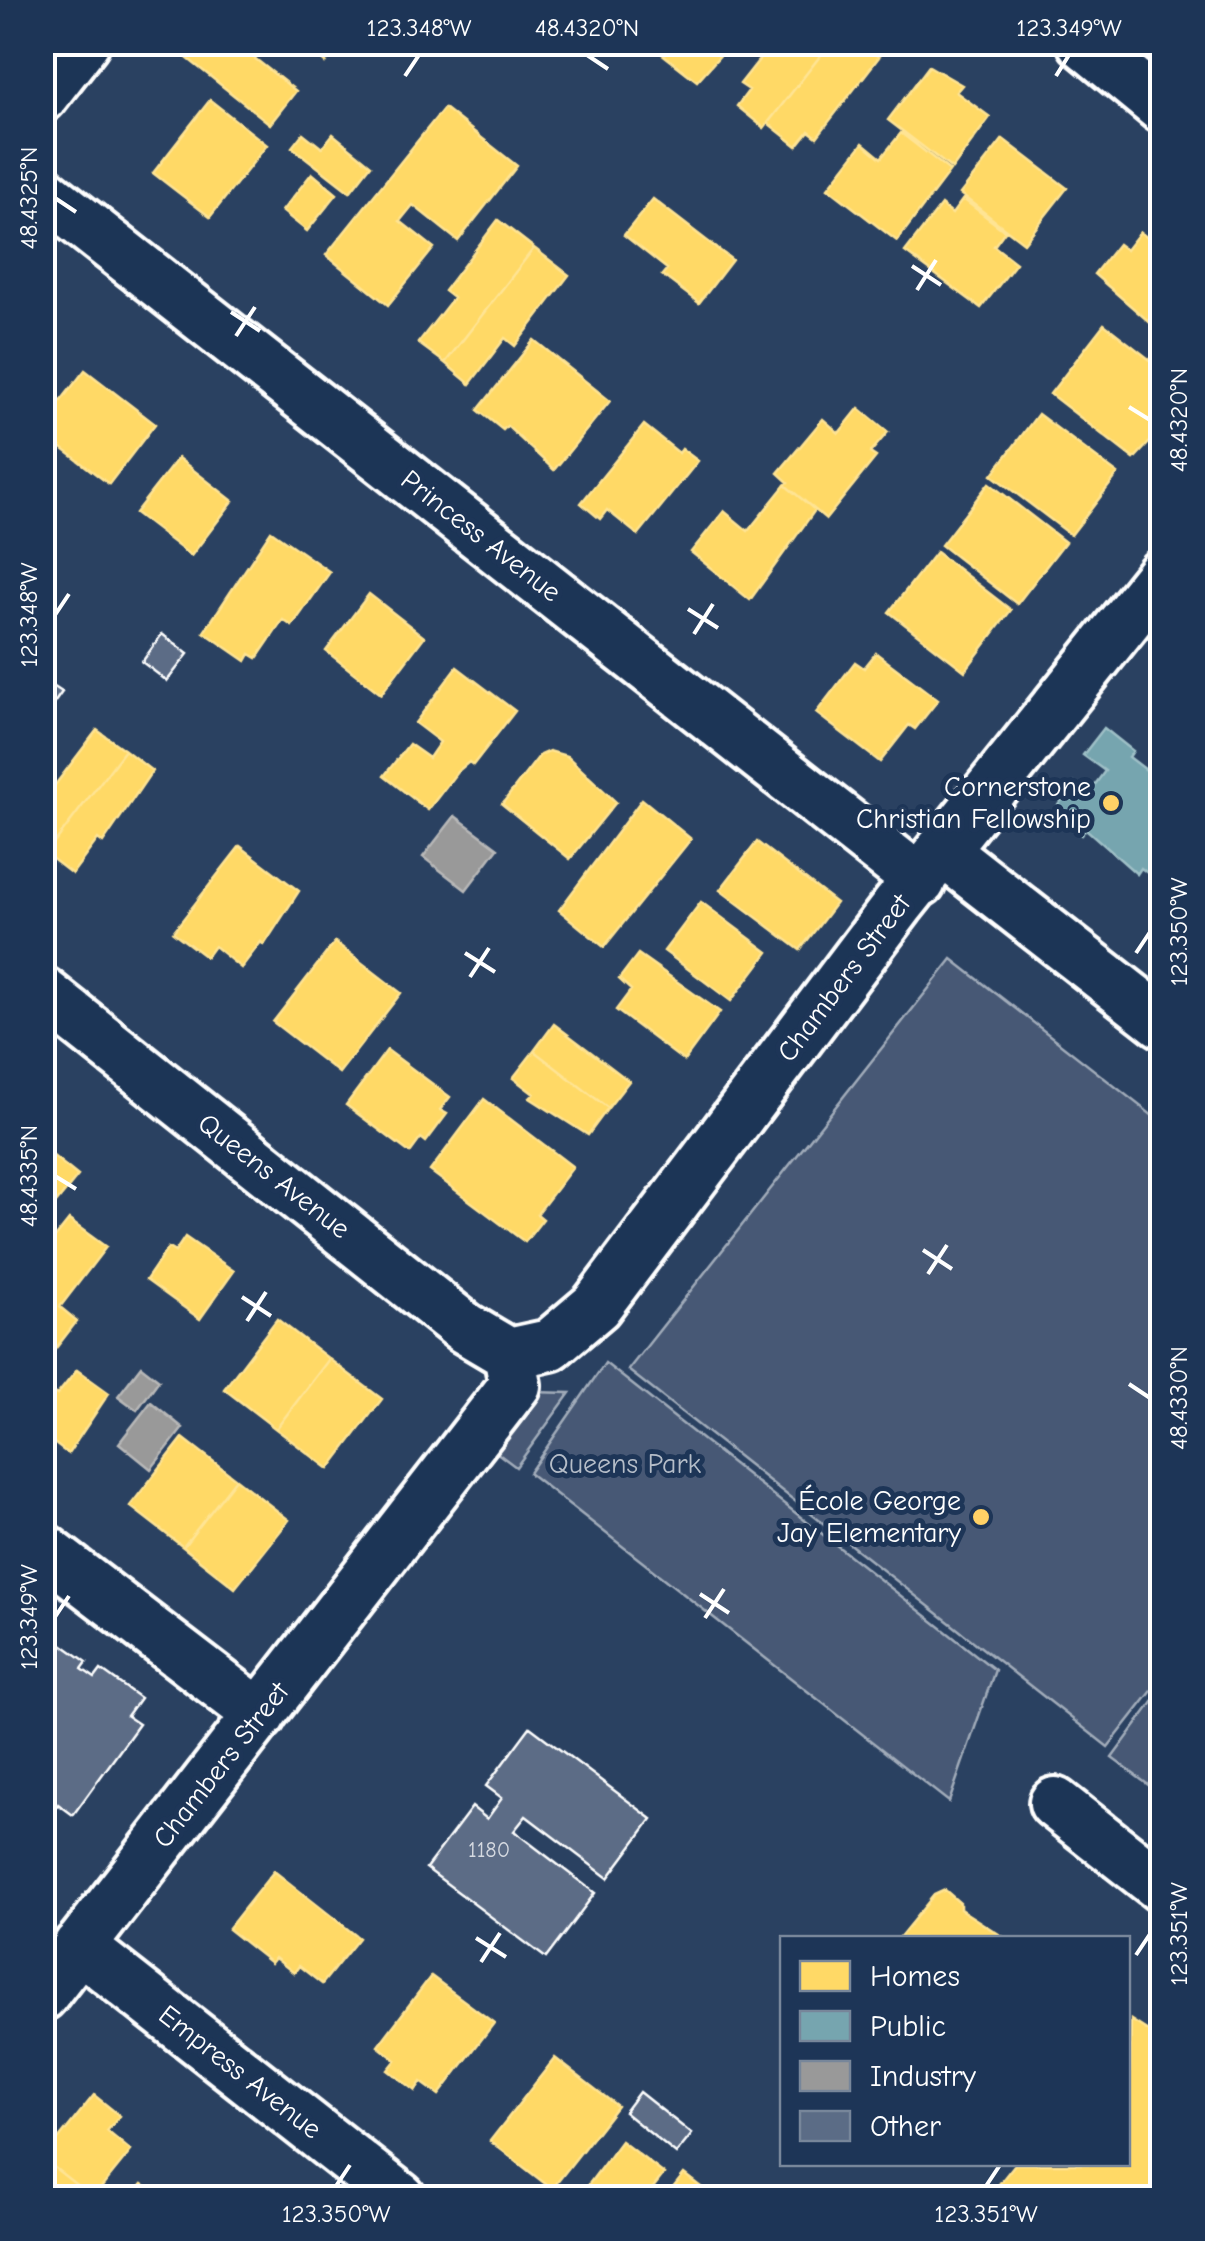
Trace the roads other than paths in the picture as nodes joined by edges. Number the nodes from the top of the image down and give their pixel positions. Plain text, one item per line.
1 (84, 42) edge
2 (1083, 42) edge
3 (42, 96) edge
4 (1162, 107) edge
5 (42, 191) edge
6 (1162, 575) edge
7 (931, 866) junction
8 (42, 992) edge
9 (1162, 1022) edge
10 (509, 1354) junction
11 (42, 1548) edge
12 (260, 1715) junction
13 (1055, 1803) dead end
14 (1162, 1887) edge
15 (80, 1946) junction
16 (42, 1995) edge
17 (400, 2198) edge

1 - 3 street
2 - 4 street
5 - 7 street, Princess Avenue
6 - 7 street, Chambers Street
7 - 9 street, Princess Avenue
7 - 10 street, Chambers Street
8 - 10 street, Queens Avenue
10 - 12 street, Chambers Street
11 - 12 street
12 - 15 street, Chambers Street
13 - 14 street
15 - 16 street, Chambers Street
15 - 17 street, Empress Avenue

